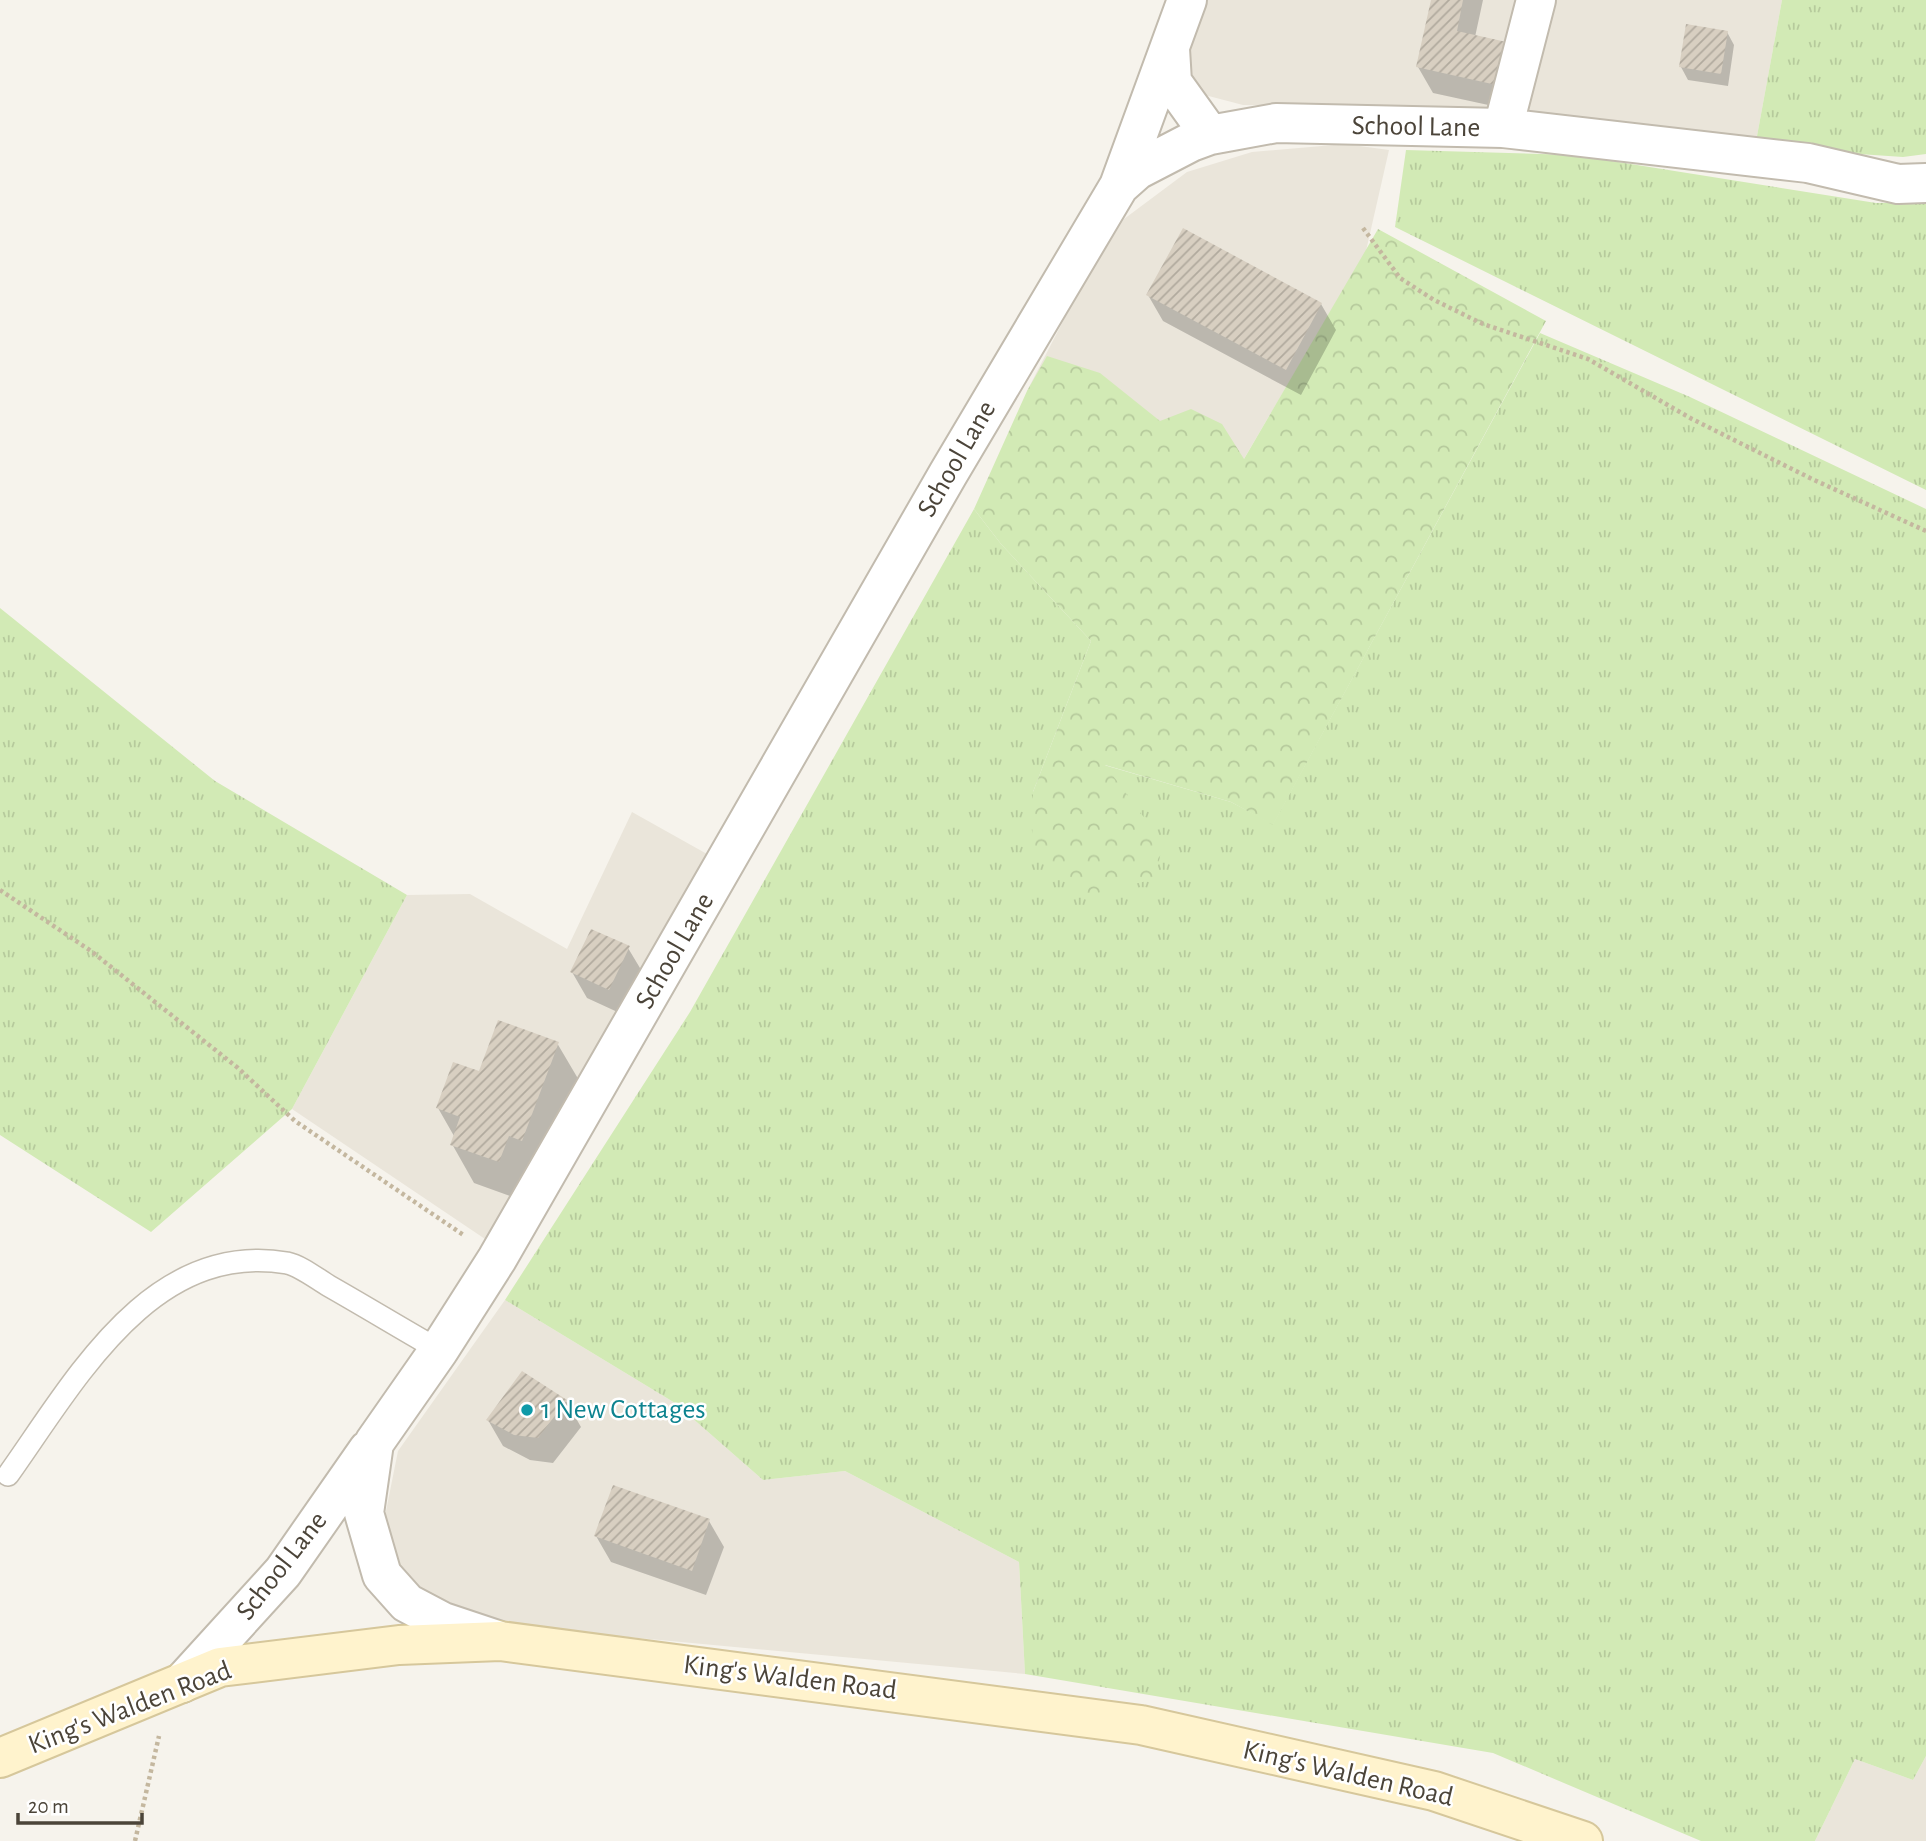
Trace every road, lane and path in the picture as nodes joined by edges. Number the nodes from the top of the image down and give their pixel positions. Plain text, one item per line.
1 (1186, 0) edge
2 (1536, 0) edge
3 (1170, 49) junction
4 (1503, 128) junction
5 (1210, 135) junction
6 (1926, 183) edge
7 (1119, 186) junction
8 (1363, 228) dead end
9 (1926, 531) edge
10 (0, 890) edge
11 (497, 1259) junction
12 (439, 1350) junction
13 (373, 1443) junction
14 (8, 1475) dead end
15 (500, 1641) junction
16 (178, 1684) junction
17 (0, 1758) edge
18 (135, 1841) edge
19 (1583, 1841) edge

1 - 3 street
2 - 4 street
3 - 5 street
3 - 7 street
4 - 5 street, School Lane
4 - 6 street, School Lane
5 - 7 street, School Lane
7 - 11 street, School Lane
8 - 9 path
10 - 11 path
11 - 12 street, School Lane
12 - 13 street, School Lane
12 - 14 lane
13 - 15 street, School Lane
13 - 16 street, School Lane
15 - 16 street, King's Walden Road
15 - 19 street, King's Walden Road
16 - 17 street, King's Walden Road
16 - 18 path

